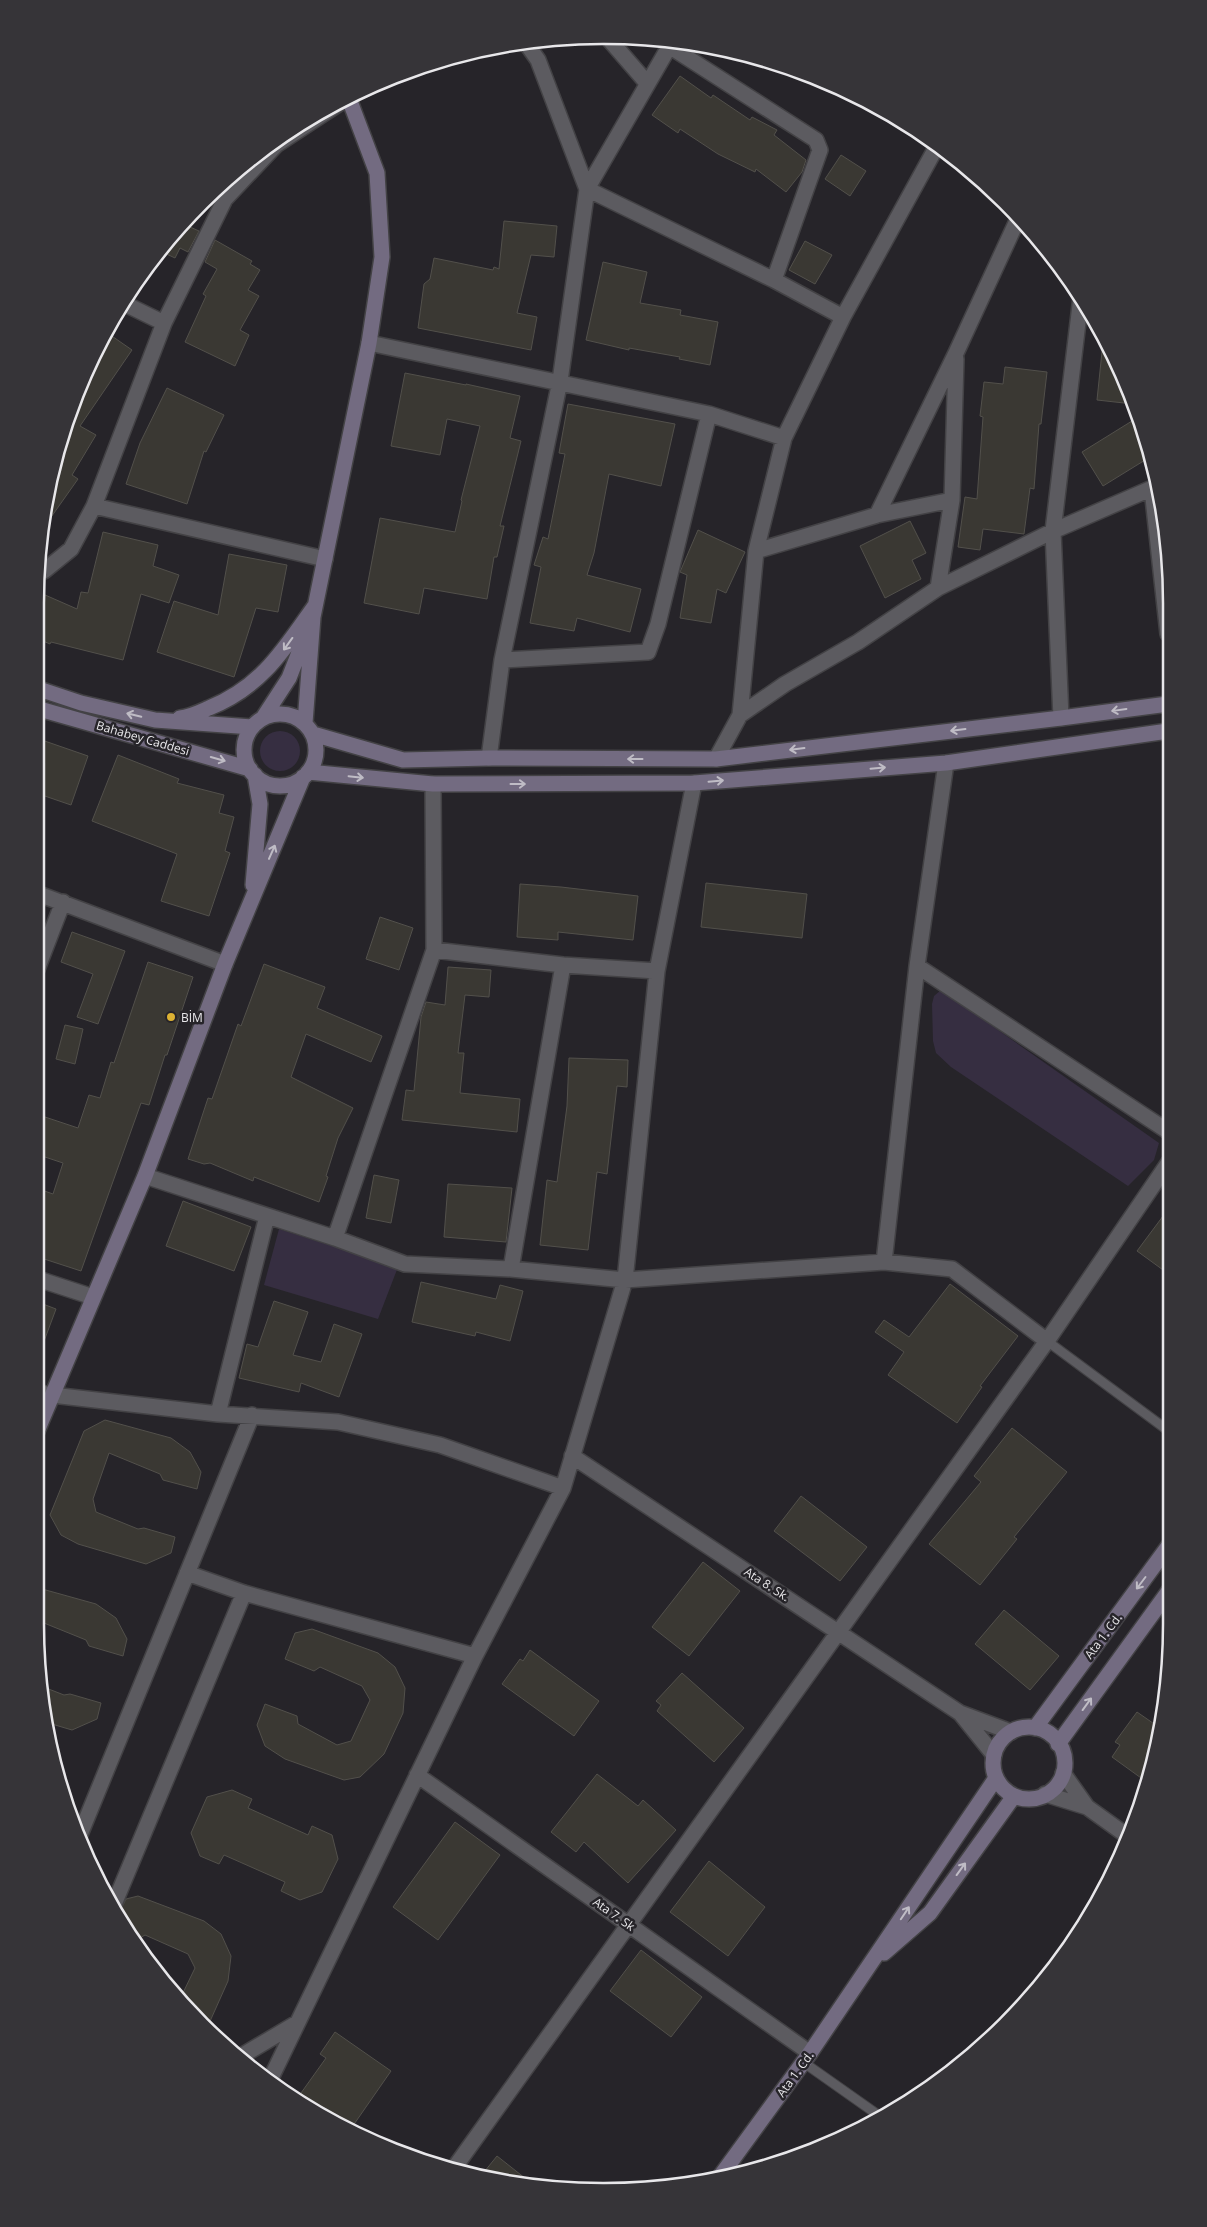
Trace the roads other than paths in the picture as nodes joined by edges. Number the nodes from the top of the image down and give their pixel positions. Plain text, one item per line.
1 (613, 44) edge
2 (668, 48) edge
3 (530, 49) edge
4 (681, 50) edge
5 (647, 83) junction
6 (351, 104) edge
7 (934, 152) edge
8 (263, 159) edge
9 (587, 189) junction
10 (1016, 226) edge
11 (774, 280) junction
12 (130, 306) edge
13 (1079, 310) edge
14 (843, 316) junction
15 (164, 323) junction
16 (369, 343) junction
17 (956, 353) junction
18 (560, 382) junction
19 (709, 414) junction
20 (784, 438) junction
21 (1151, 489) edge
22 (952, 500) junction
23 (94, 506) junction
24 (877, 516) junction
25 (1053, 531) junction
26 (1158, 532) edge
27 (756, 551) junction
28 (325, 559) junction
29 (45, 570) edge
30 (1162, 573) edge
31 (938, 588) junction
32 (315, 610) junction
33 (502, 660) junction
34 (44, 691) edge
35 (1163, 705) edge
36 (44, 710) edge
37 (740, 715) junction
38 (1061, 718) junction
39 (155, 720) junction
40 (257, 723) junction
41 (309, 729) junction
42 (1163, 731) edge
43 (489, 758) junction
44 (716, 759) junction
45 (946, 763) junction
46 (252, 772) junction
47 (305, 775) junction
48 (694, 783) junction
49 (432, 784) junction
50 (44, 896) edge
51 (252, 897) junction
52 (63, 902) junction
53 (434, 950) junction
54 (44, 951) edge
55 (225, 964) junction
56 (563, 965) junction
57 (917, 966) junction
58 (657, 971) junction
59 (1163, 1128) edge
60 (1163, 1171) edge
61 (145, 1176) junction
62 (267, 1216) junction
63 (336, 1238) junction
64 (884, 1262) junction
65 (510, 1268) junction
66 (625, 1280) junction
67 (44, 1281) edge
68 (93, 1296) junction
69 (1047, 1341) junction
70 (44, 1394) edge
71 (52, 1395) junction
72 (44, 1414) edge
73 (218, 1414) junction
74 (252, 1415) junction
75 (1163, 1427) edge
76 (572, 1456) junction
77 (563, 1488) junction
78 (1163, 1554) edge
79 (187, 1573) junction
80 (244, 1593) junction
81 (1163, 1599) edge
82 (839, 1632) junction
83 (475, 1656) junction
84 (960, 1713) junction
85 (1035, 1728) junction
86 (1011, 1732) junction
87 (1058, 1744) junction
88 (994, 1755) junction
89 (1063, 1773) junction
90 (417, 1775) junction
91 (996, 1778) junction
92 (1045, 1794) junction
93 (1014, 1796) junction
94 (1086, 1807) junction
95 (82, 1829) edge
96 (1123, 1833) edge
97 (116, 1898) edge
98 (629, 1925) junction
99 (868, 1968) junction
100 (297, 2023) junction
101 (246, 2054) edge
102 (807, 2058) junction
103 (272, 2075) edge
104 (875, 2112) edge
105 (457, 2164) edge
106 (727, 2169) edge

1 - 5 street
2 - 5 street
3 - 9 street
4 - 11 street
5 - 9 street
6 - 16 street
7 - 14 street
8 - 15 street
9 - 11 street
9 - 18 street
10 - 17 street
11 - 14 street
12 - 15 street
13 - 25 street
14 - 20 street
15 - 23 street
16 - 18 street
16 - 28 street
17 - 22 street
17 - 24 street
18 - 19 street
18 - 33 street
19 - 20 street
19 - 33 street
20 - 27 street
21 - 25 street
22 - 24 street
22 - 31 street
23 - 28 street
23 - 29 street
24 - 27 street
25 - 31 street
25 - 38 street
26 - 30 street
27 - 37 street
28 - 32 street
31 - 37 street
32 -> 39 street
32 - 40 street
32 - 41 street
33 - 43 street
39 -> 34 street, Bahabey Caddesi
35 -> 38 street
36 -> 46 street, Bahabey Caddesi
37 - 44 street
38 -> 44 street
39 - 40 street, Bahabey Caddesi
40 - 41 street
40 - 46 street
41 - 43 street
41 - 47 street
42 - 45 street
44 -> 43 street
48 -> 45 street
45 - 57 street
46 - 47 street
46 - 51 street
47 -> 49 street
51 -> 47 street
49 -> 48 street
48 - 58 street
49 - 53 street
50 - 52 street
51 - 55 street
52 - 54 street
52 - 55 street
53 - 56 street
53 - 63 street
55 - 61 street
56 - 58 street
56 - 65 street
57 - 59 street
57 - 64 street
58 - 66 street
60 - 69 street
61 - 62 street
61 - 68 street
62 - 63 street
62 - 73 street
63 - 65 street
64 - 66 street
64 - 69 street
65 - 66 street
66 - 76 street
67 - 68 street
68 - 71 street
69 - 75 lane
69 - 82 street
70 - 71 street
71 - 72 street
71 - 73 street
73 - 74 street
74 - 77 street
74 - 79 street
76 - 77 street
76 - 82 street, Ata 8. Sk.
77 - 83 street
78 -> 85 street, Ata 1. Cd.
79 - 80 street
79 - 95 street
80 - 83 street
80 - 97 street
87 -> 81 street
82 - 84 street, Ata 8. Sk.
82 - 98 street
83 - 90 street
84 - 86 street
84 - 88 street
85 - 86 street
85 - 87 street
86 - 88 street
87 - 89 street
88 - 91 street
89 - 92 street
89 - 94 street
90 - 98 street, Ata 7. Sk
90 - 100 street
91 - 93 street
99 -> 91 street, Ata 1. Cd.
92 - 93 street
92 - 94 street
99 -> 93 street, Ata 1. Cd.
94 - 96 street
98 - 102 street, Ata 7. Sk
98 - 105 street
99 - 102 street, Ata 1. Cd.
100 - 101 street
100 - 103 street
102 - 104 lane
102 - 106 street, Ata 1. Cd.

